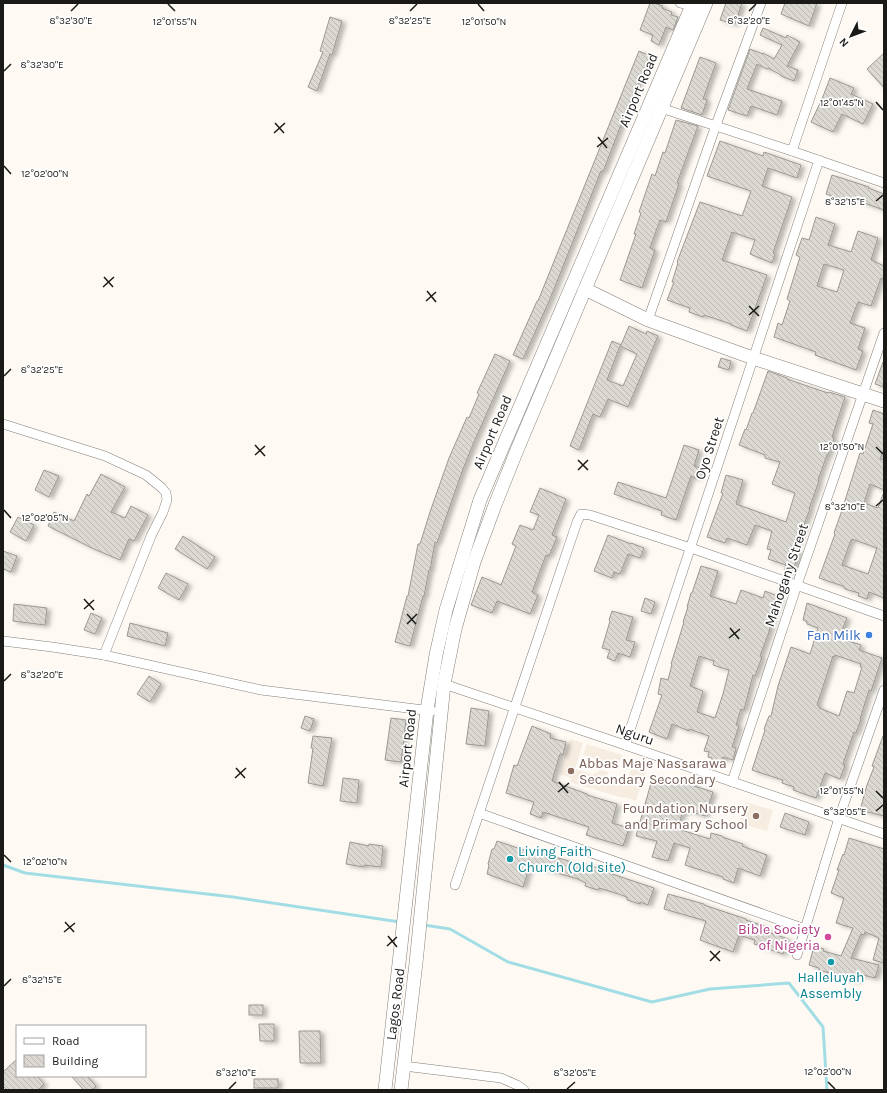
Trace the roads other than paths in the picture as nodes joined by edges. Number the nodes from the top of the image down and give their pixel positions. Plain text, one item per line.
1 (761, 3) edge
2 (842, 3) edge
3 (695, 5) edge
4 (661, 108) junction
5 (716, 125) junction
6 (792, 151) junction
7 (819, 160) junction
8 (884, 183) edge
9 (585, 289) junction
10 (648, 320) junction
11 (884, 333) edge
12 (754, 358) junction
13 (863, 394) junction
14 (884, 401) edge
15 (3, 424) edge
16 (691, 548) junction
17 (797, 586) junction
18 (884, 616) edge
19 (3, 641) edge
20 (104, 655) junction
21 (444, 684) junction
22 (884, 690) edge
23 (514, 708) junction
24 (427, 710) junction
25 (441, 712) junction
26 (625, 745) junction
27 (732, 782) junction
28 (479, 813) junction
29 (839, 818) junction
30 (884, 834) edge
31 (455, 885) dead end
32 (423, 897) joint
33 (406, 898) joint
34 (805, 929) junction
35 (797, 955) dead end
36 (404, 1066) junction
37 (385, 1090) edge
38 (401, 1090) edge
39 (524, 1090) edge

1 - 5 street
2 - 6 street
3 - 4 main road, Airport Road
3 - 24 main road, Airport Road
4 - 5 street
4 - 9 main road, Airport Road
5 - 6 street
5 - 10 street
6 - 7 street
7 - 8 street
7 - 12 street, Oyo Street
9 - 10 main road
9 - 21 main road, Airport Road
10 - 12 main road
11 - 13 street, Mahogany Street
12 - 13 main road
12 - 16 street, Oyo Street
13 - 14 main road
13 - 17 street, Mahogany Street
15 - 20 street
16 - 17 street
16 - 23 street
16 - 26 street, Oyo Street
17 - 18 street
17 - 27 street, Mahogany Street
19 - 20 street
20 - 24 street
21 - 23 street, Nguru
21 - 25 main road, Airport Road
22 - 29 street
23 - 26 street, Nguru
23 - 28 street
24 - 25 street
24 - 33 main road, Airport Road
25 - 32 main road, Airport Road
26 - 27 street, Nguru
27 - 29 street, Nguru
28 - 31 street
28 - 34 street
29 - 30 street, Nguru
29 - 34 street
32 - 36 main road, Lagos Road
33 - 37 main road, Lagos Road
34 - 35 street
36 - 38 main road, Lagos Road
36 - 39 street

